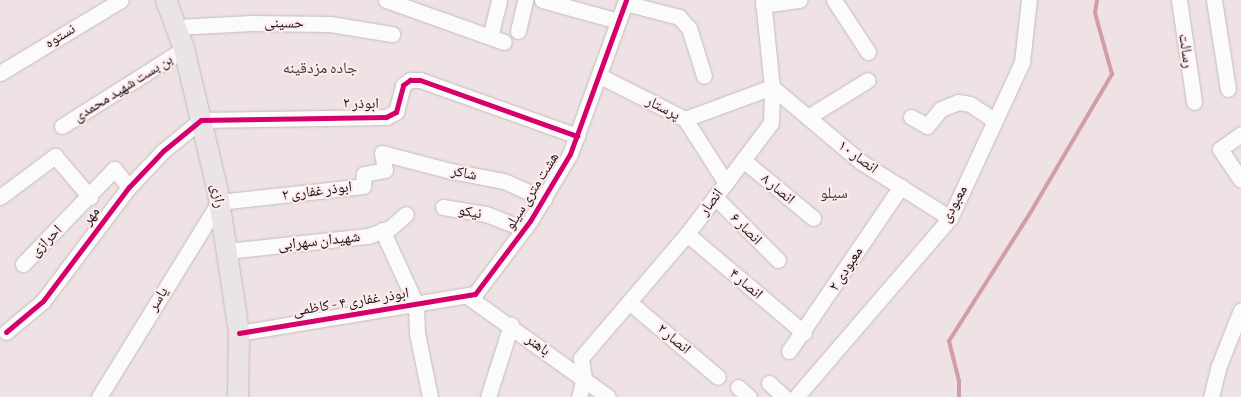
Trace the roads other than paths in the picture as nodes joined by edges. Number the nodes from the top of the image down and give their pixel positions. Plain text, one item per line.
1 (121, 0) edge
2 (166, 0) edge
3 (386, 0) edge
4 (499, 0) edge
5 (525, 0) edge
6 (542, 0) edge
7 (800, 0) edge
8 (834, 0) edge
9 (1029, 0) edge
10 (1179, 0) edge
11 (1214, 0) edge
12 (626, 2) edge
13 (763, 3) edge
14 (618, 21) junction
15 (176, 27) junction
16 (518, 31) dead end
17 (392, 34) dead end
18 (184, 49) junction
19 (868, 52) dead end
20 (0, 73) edge
21 (600, 76) junction
22 (704, 76) dead end
23 (868, 80) dead end
24 (772, 87) junction
25 (1228, 88) dead end
26 (1194, 102) dead end
27 (808, 117) junction
28 (911, 117) dead end
29 (685, 119) junction
30 (201, 120) junction
31 (995, 122) junction
32 (62, 126) dead end
33 (1241, 134) edge
34 (577, 136) junction
35 (382, 153) joint
36 (743, 160) junction
37 (1241, 180) edge
38 (726, 183) junction
39 (901, 186) junction
40 (129, 187) junction
41 (0, 197) edge
42 (90, 197) junction
43 (715, 197) junction
44 (544, 199) junction
45 (220, 202) junction
46 (443, 207) dead end
47 (406, 214) dead end
48 (813, 218) dead end
49 (950, 218) junction
50 (524, 229) junction
51 (382, 230) junction
52 (687, 234) junction
53 (227, 252) junction
54 (778, 260) dead end
55 (23, 264) dead end
56 (467, 296) junction
57 (629, 302) junction
58 (416, 304) junction
59 (1241, 310) edge
60 (511, 324) junction
61 (6, 332) dead end
62 (239, 333) junction
63 (804, 333) junction
64 (789, 351) dead end
65 (718, 377) dead end
66 (584, 378) junction
67 (769, 383) dead end
68 (99, 397) edge
69 (238, 397) edge
70 (430, 397) edge
71 (488, 397) edge
72 (579, 397) edge
73 (608, 397) edge
74 (784, 397) edge
75 (796, 397) edge
76 (1211, 397) edge

1 - 20 street, نستوه
2 - 15 main road, رازی
3 - 4 street
5 - 16 street
6 - 14 street
7 - 13 street
8 - 19 street
9 - 31 street, معبودی
10 - 26 street, رسالت
11 - 25 street
12 - 14 street, هشت متری سیلو
12 - 22 street
13 - 24 street, انصار
14 - 21 street, هشت متری سیلو
15 - 17 street, حسینی
15 - 18 main road, رازی
18 - 30 main road, رازی
18 - 32 street, بن بست شهید محمدی
21 - 29 street, پرستار
21 - 34 street, هشت متری سیلو
23 - 27 street
24 - 27 street, انصار ۱۰
24 - 29 street
24 - 36 street, انصار
27 - 39 street, انصار ۱۰
28 - 31 street
29 - 38 street, پرستار
30 - 34 street, ابوذر ۲
30 - 40 street, مهر
30 - 45 main road, رازی
31 - 49 street, معبودی
33 - 37 street
34 - 44 street, هشت متری سیلو
35 - 44 street, شاکر
35 - 45 street, ابوذر غفاری ۲
36 - 38 street, انصار
36 - 48 street, انصار ۸
38 - 43 street, انصار
39 - 49 street, انصار ۱۰
39 - 63 street, معبودی ۲
40 - 42 street, احرازی
40 - 61 street, مهر
41 - 42 street
42 - 55 street, احرازی
43 - 52 street, انصار
43 - 54 street, انصار ۶
44 - 50 street, هشت متری سیلو
45 - 53 main road, رازی
45 - 68 street, یاسر
46 - 50 street, نیکو
47 - 51 street, شهیدان سهرابی
49 - 75 street, معبودی
50 - 56 street, هشت متری سیلو
51 - 53 street, شهیدان سهرابی
51 - 58 street
52 - 57 street, انصار
52 - 63 street, انصار ۴
53 - 62 main road, رازی
56 - 58 street, ابوذر غفاری ۴ - کاظمی
56 - 60 street, باهنر
57 - 65 street, انصار ۲
57 - 66 street, انصار
58 - 62 street, ابوذر غفاری ۴ - کاظمی
58 - 70 street
59 - 76 street
60 - 66 street, باهنر
60 - 71 street
62 - 69 main road, رازی
63 - 64 street, معبودی ۲
66 - 72 street, انصار
66 - 73 street, باهنر
67 - 74 street

